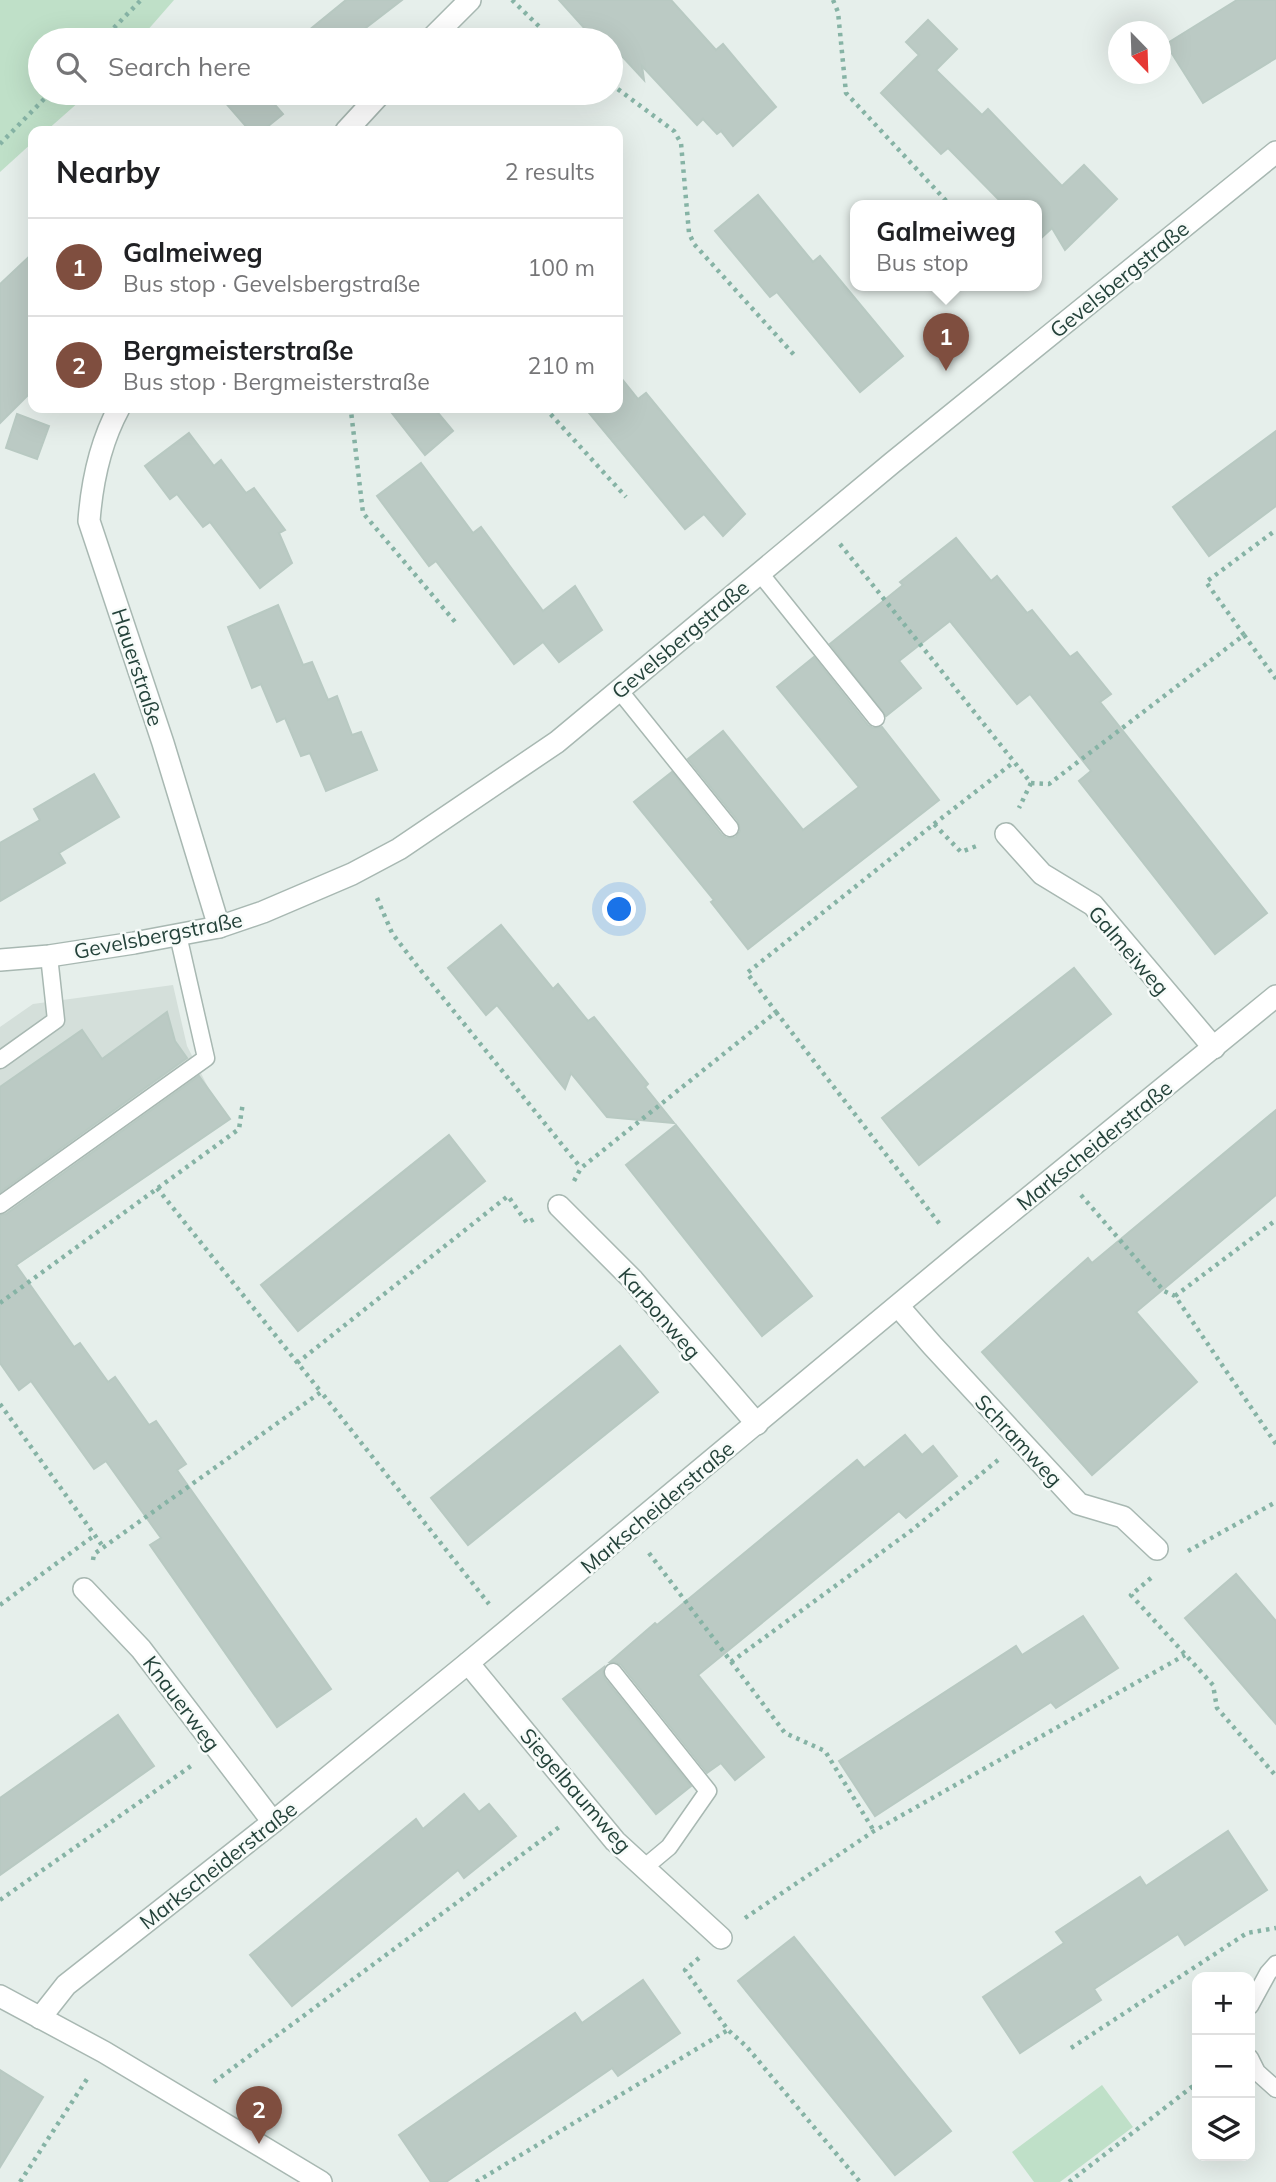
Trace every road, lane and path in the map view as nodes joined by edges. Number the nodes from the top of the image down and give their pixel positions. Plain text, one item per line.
1 (141, 0) edge
2 (470, 0) edge
3 (512, 0) edge
4 (833, 0) edge
5 (114, 28) edge
6 (442, 28) edge
7 (541, 28) edge
8 (623, 93) edge
9 (38, 105) edge
10 (370, 105) edge
11 (351, 126) edge
12 (0, 144) edge
13 (1276, 152) edge
14 (945, 200) edge
15 (796, 356) dead end
16 (117, 413) edge
17 (351, 413) edge
18 (550, 413) edge
19 (626, 497) dead end
20 (1276, 530) edge
21 (840, 543) dead end
22 (759, 572) junction
23 (456, 623) dead end
24 (1244, 635) junction
25 (1276, 679) edge
26 (619, 690) junction
27 (876, 718) dead end
28 (1014, 762) junction
29 (1031, 783) junction
30 (934, 824) junction
31 (730, 828) dead end
32 (1006, 834) junction
33 (377, 898) dead end
34 (219, 927) junction
35 (178, 935) junction
36 (49, 956) junction
37 (0, 960) edge
38 (1276, 996) edge
39 (776, 1012) junction
40 (1214, 1048) junction
41 (0, 1060) edge
42 (243, 1102) dead end
43 (581, 1168) junction
44 (1061, 1172) junction
45 (157, 1188) junction
46 (508, 1196) dead end
47 (0, 1205) edge
48 (559, 1206) joint
49 (1276, 1220) edge
50 (962, 1252) junction
51 (1175, 1296) junction
52 (0, 1303) edge
53 (898, 1306) junction
54 (297, 1363) junction
55 (321, 1392) junction
56 (0, 1404) edge
57 (757, 1424) junction
58 (1021, 1442) junction
59 (1276, 1444) edge
60 (1276, 1502) edge
61 (630, 1529) junction
62 (95, 1535) junction
63 (104, 1548) junction
64 (1164, 1555) junction
65 (84, 1589) joint
66 (0, 1605) edge
67 (511, 1628) junction
68 (1185, 1655) junction
69 (731, 1662) junction
70 (468, 1663) junction
71 (612, 1672) dead end
72 (216, 1748) junction
73 (1276, 1776) edge
74 (588, 1806) junction
75 (273, 1822) junction
76 (874, 1831) junction
77 (645, 1867) junction
78 (0, 1900) edge
79 (1276, 1927) edge
80 (721, 1938) junction
81 (1276, 1964) edge
82 (0, 1996) edge
83 (1255, 1997) edge
84 (40, 2018) junction
85 (728, 2030) junction
86 (1071, 2048) dead end
87 (104, 2052) junction
88 (1255, 2068) edge
89 (1192, 2087) edge
90 (1276, 2090) edge
91 (188, 2101) junction
92 (20, 2182) edge
93 (321, 2182) edge
94 (476, 2182) edge
95 (860, 2182) edge
96 (1069, 2182) edge

1 - 5 path
2 - 6 street
3 - 7 path
4 - 14 path
8 - 15 path
9 - 12 path
10 - 11 street
13 - 22 street, Gevelsbergstraße
16 - 34 street, Hauerstraße
17 - 23 path
18 - 19 path
20 - 24 path
21 - 28 path
22 - 26 street, Gevelsbergstraße
22 - 27 lane
24 - 25 path
24 - 29 path
26 - 31 lane
26 - 34 street, Gevelsbergstraße
28 - 29 path
28 - 30 path
29 - 32 path
30 - 32 path
30 - 39 path
32 - 40 street, Galmeiweg
33 - 43 path
34 - 35 street, Gevelsbergstraße
35 - 36 street, Gevelsbergstraße
35 - 47 lane
36 - 37 street, Gevelsbergstraße
36 - 41 lane
38 - 40 street, Markscheiderstraße
39 - 43 path
39 - 50 path
40 - 44 street, Markscheiderstraße
42 - 45 path
43 - 48 path
44 - 50 street, Markscheiderstraße
44 - 51 path
45 - 52 path
45 - 54 path
46 - 54 path
48 - 57 street, Karbonweg
49 - 51 path
50 - 53 street, Markscheiderstraße
51 - 59 path
53 - 57 street, Markscheiderstraße
53 - 58 street, Schramweg
54 - 55 path
55 - 63 path
55 - 67 path
56 - 62 path
57 - 61 street, Markscheiderstraße
58 - 64 street, Schramweg
58 - 69 path
60 - 64 path
61 - 67 street, Markscheiderstraße
61 - 69 path
62 - 63 path
62 - 66 path
63 - 65 path
64 - 68 path
65 - 72 street, Knauerweg
67 - 70 street, Markscheiderstraße
68 - 73 path
68 - 76 path
69 - 76 path
70 - 74 street, Siegelbaumweg
70 - 75 street, Markscheiderstraße
71 - 77 lane
72 - 75 street, Knauerweg
72 - 78 path
74 - 77 street, Siegelbaumweg
74 - 91 path
75 - 84 street, Markscheiderstraße
76 - 80 path
77 - 80 street, Siegelbaumweg
79 - 86 path
80 - 85 path
81 - 83 lane
82 - 84 street
84 - 87 street
85 - 94 path
85 - 95 path
87 - 91 street
87 - 92 path
88 - 90 lane
89 - 96 path
91 - 93 street

